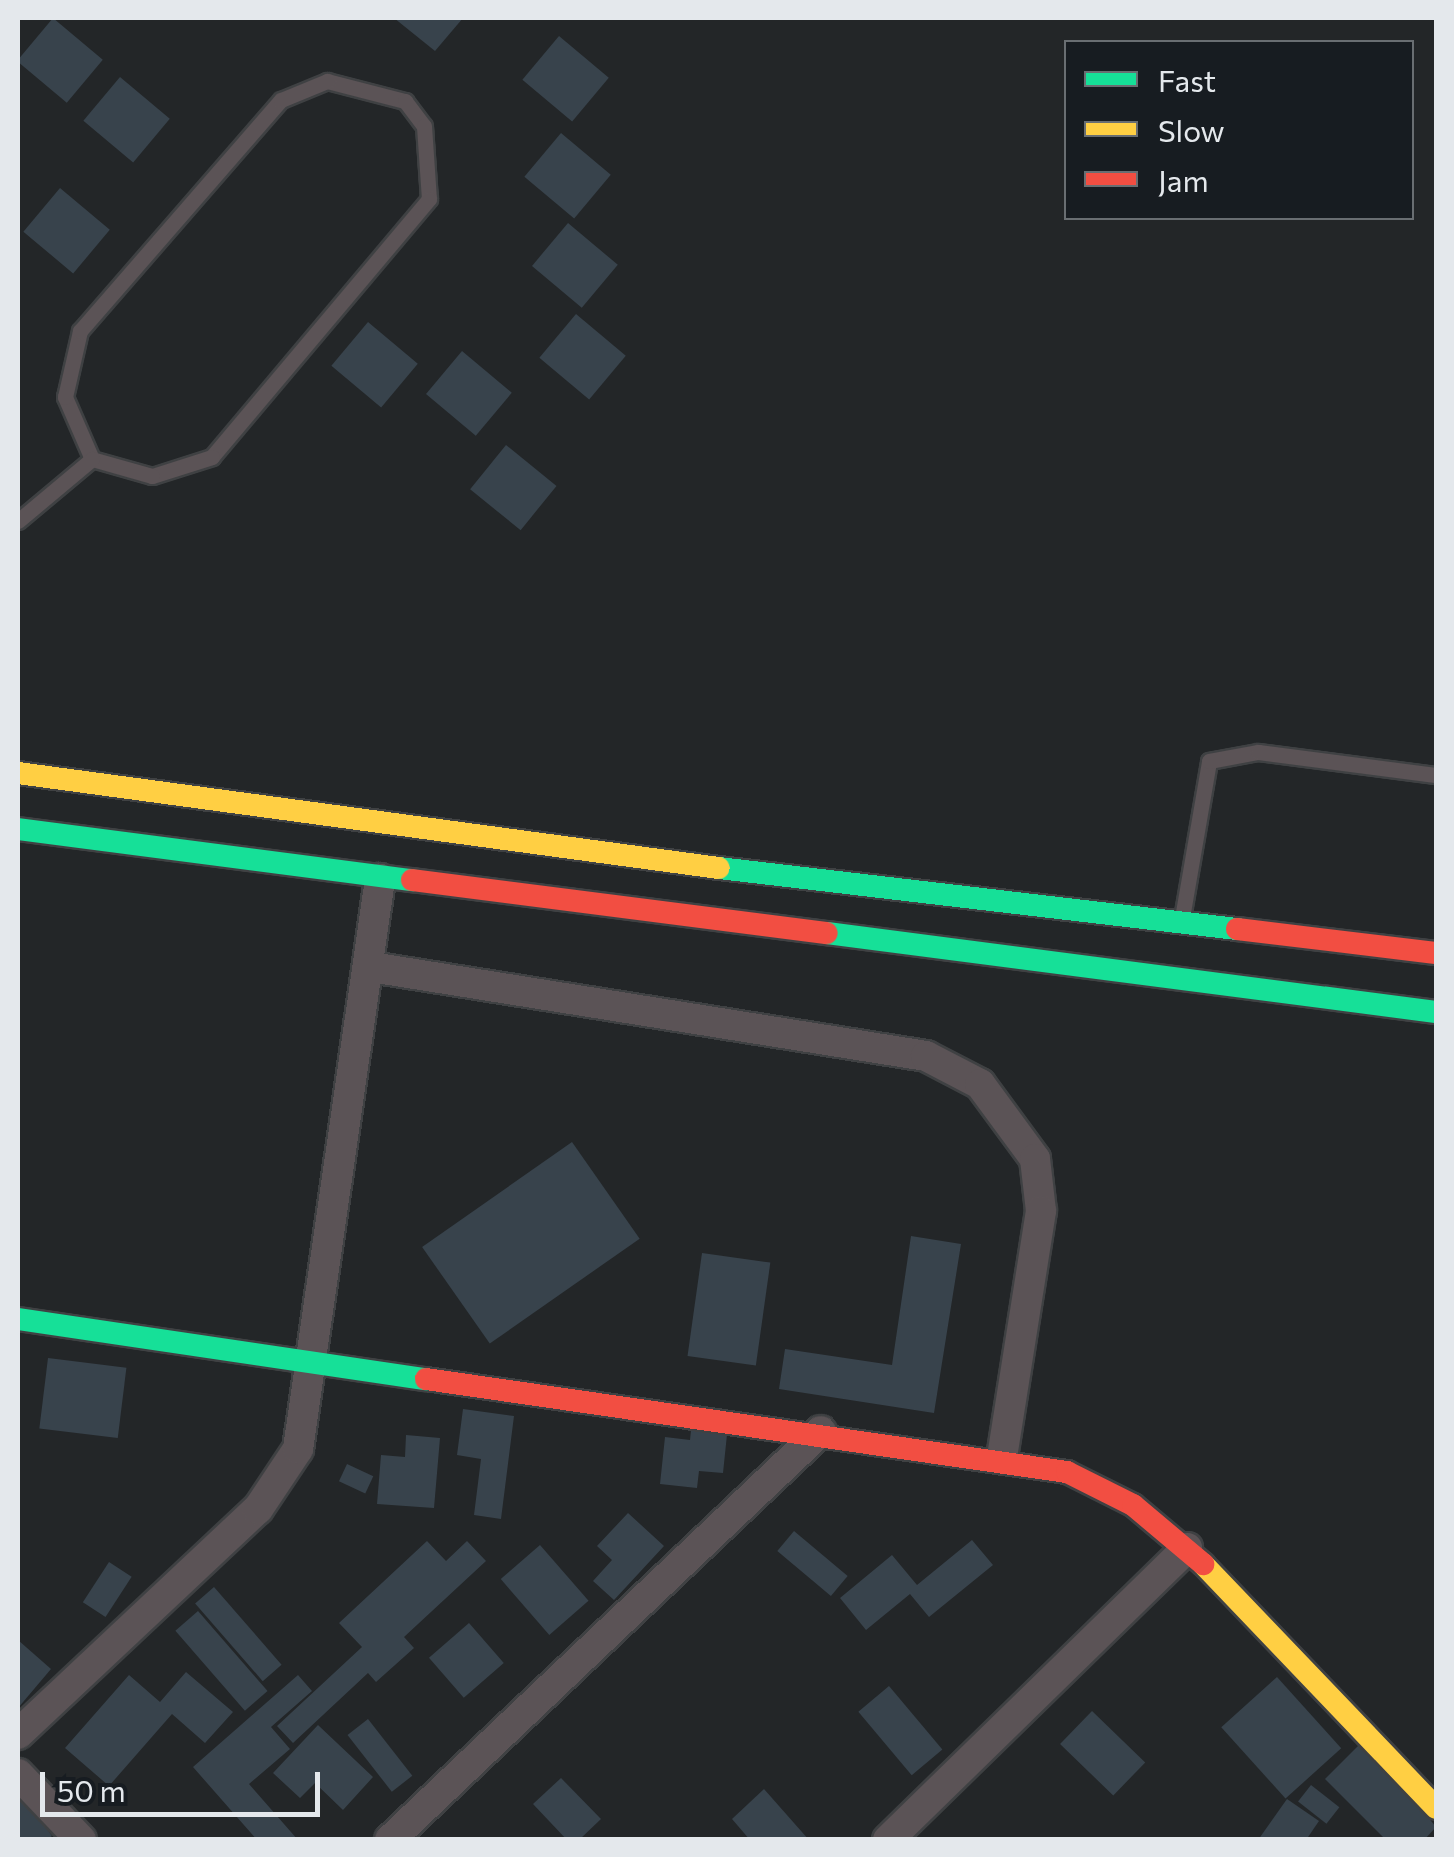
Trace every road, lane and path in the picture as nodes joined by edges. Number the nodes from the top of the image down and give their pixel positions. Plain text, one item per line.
1 (92, 459) junction
2 (18, 521) edge
3 (18, 773) edge
4 (1436, 775) edge
5 (18, 829) edge
6 (380, 879) junction
7 (1182, 920) junction
8 (1436, 953) edge
9 (371, 967) junction
10 (1436, 1012) edge
11 (18, 1319) edge
12 (317, 1358) junction
13 (821, 1431) junction
14 (1002, 1456) junction
15 (1187, 1548) junction
16 (18, 1734) edge
17 (18, 1774) edge
18 (1436, 1808) edge
19 (80, 1840) edge
20 (390, 1840) edge
21 (888, 1840) edge

1 - 1 lane
1 - 2 lane
3 - 7 main road
4 - 7 lane
5 - 6 main road
6 - 9 street
6 - 10 main road
7 - 8 main road
9 - 12 street
9 - 14 street
11 - 12 main road
12 - 13 main road
12 - 16 street
13 - 14 main road
13 - 20 street
14 - 15 main road
15 - 18 main road
15 - 21 street
17 - 19 street

